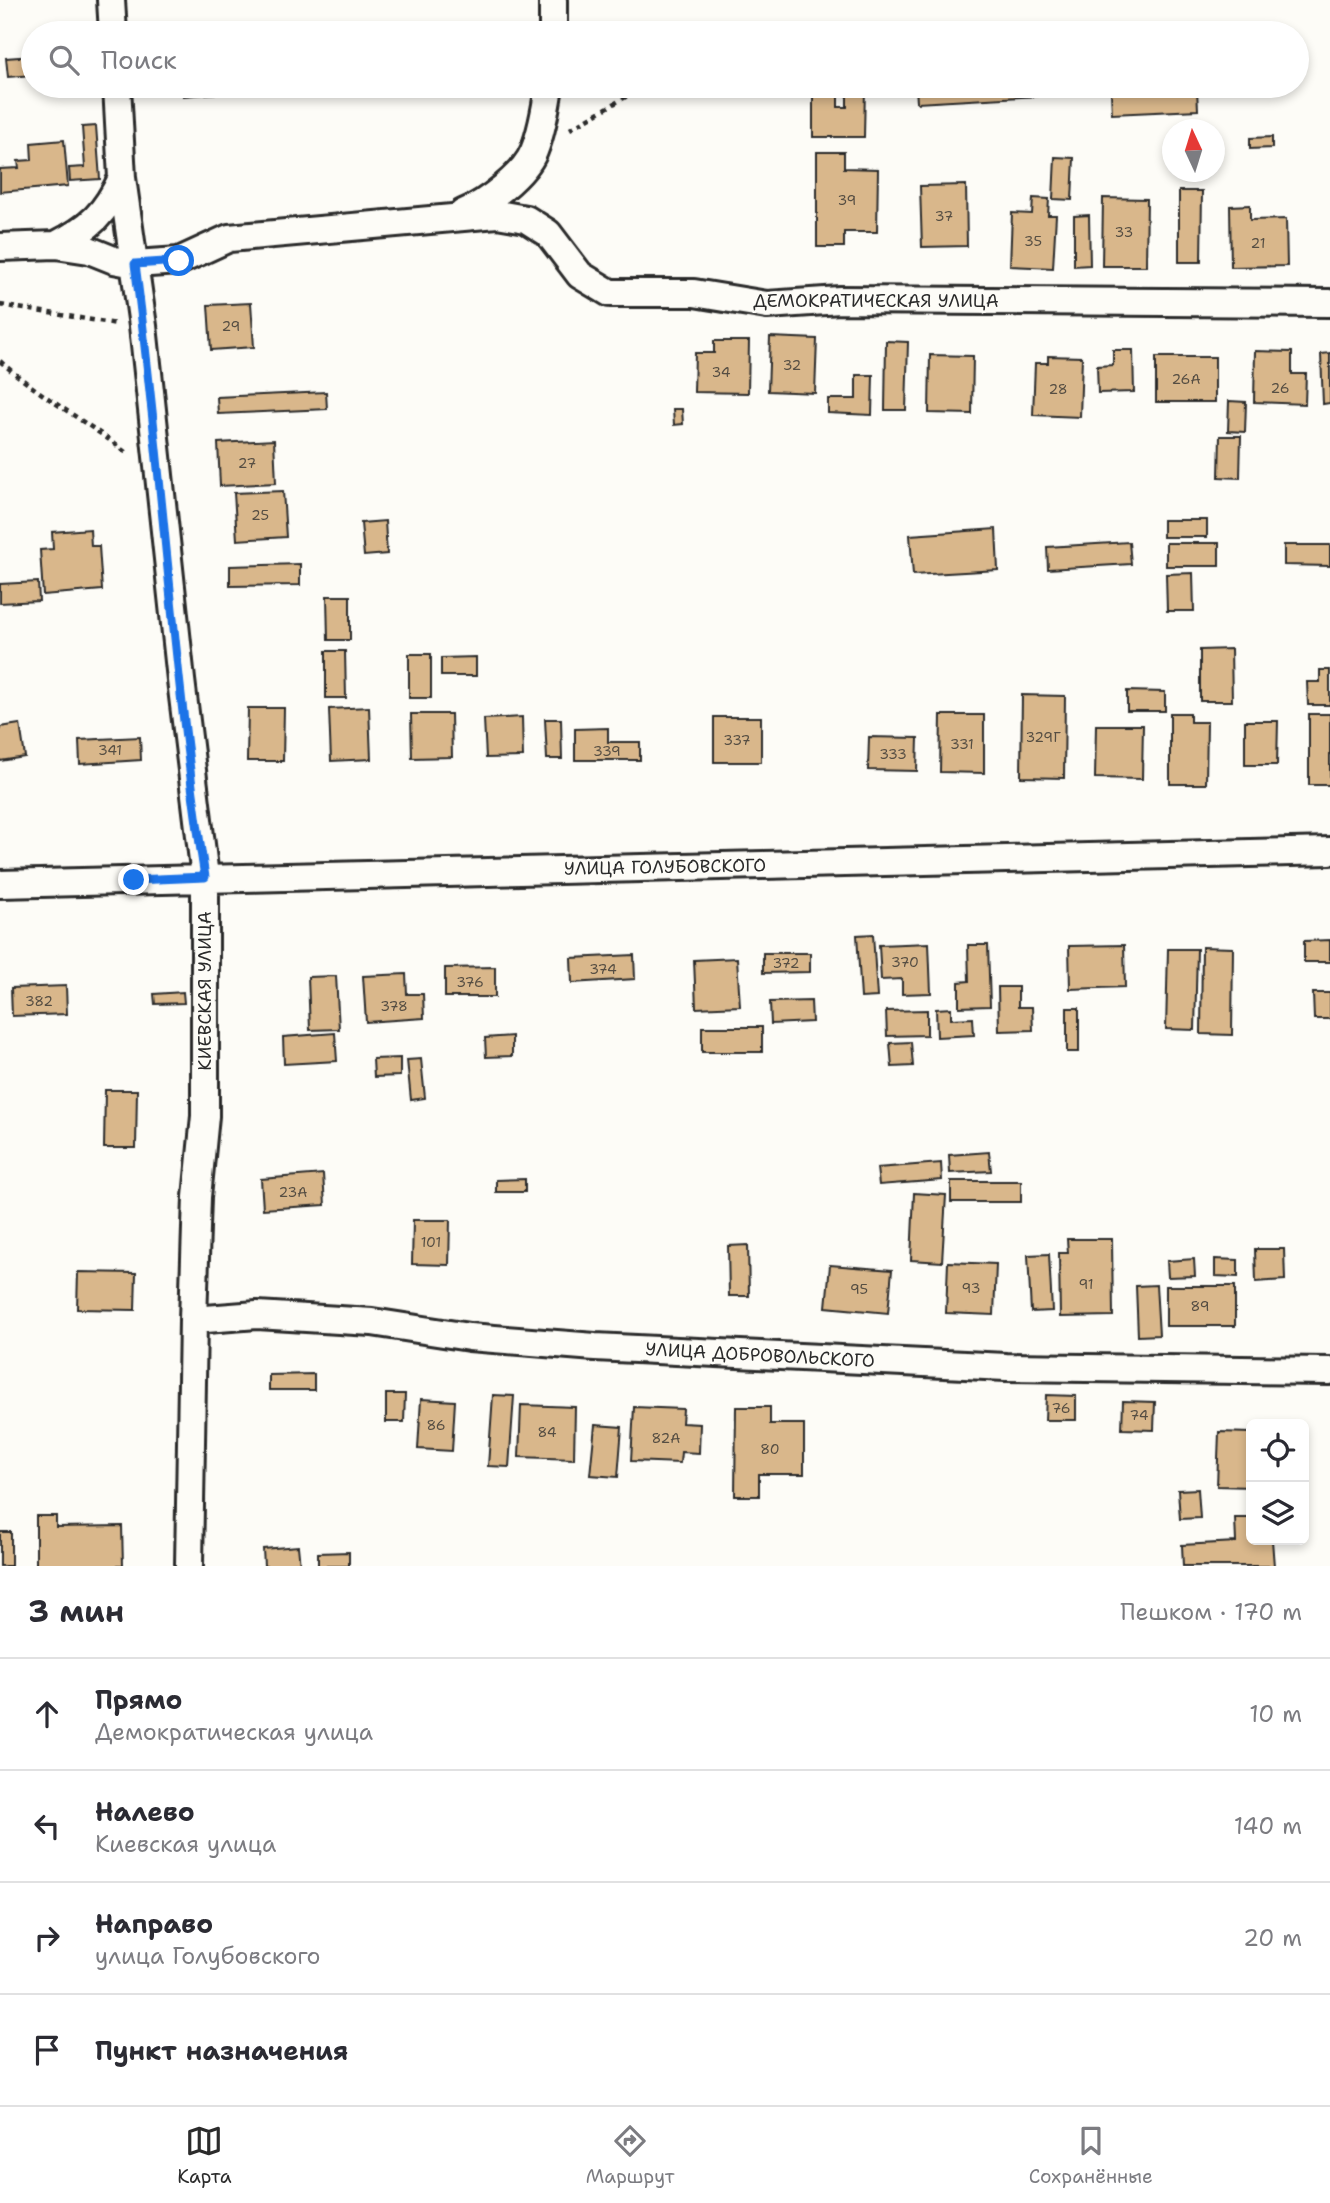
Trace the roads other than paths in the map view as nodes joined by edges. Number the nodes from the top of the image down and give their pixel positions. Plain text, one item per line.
1 (111, 0) edge
2 (553, 0) edge
3 (113, 21) edge
4 (553, 21) edge
5 (118, 98) edge
6 (547, 98) edge
7 (122, 178) junction
8 (455, 217) junction
9 (56, 245) junction
10 (0, 247) edge
11 (135, 264) junction
12 (1330, 303) edge
13 (1330, 851) edge
14 (205, 877) junction
15 (0, 884) edge
16 (192, 1320) junction
17 (1330, 1371) edge
18 (189, 1566) edge

1 - 3 street
2 - 4 street
5 - 7 street, КИЕВСКАЯ УЛИЦА
6 - 8 street
7 - 9 street
7 - 11 street, КИЕВСКАЯ УЛИЦА
8 - 11 street, ДЕМОКРАТИЧЕСКАЯ УЛИЦА
8 - 12 street, ДЕМОКРАТИЧЕСКАЯ УЛИЦА
9 - 10 street, ДЕМОКРАТИЧЕСКАЯ УЛИЦА
9 - 11 street, ДЕМОКРАТИЧЕСКАЯ УЛИЦА
11 - 14 street, КИЕВСКАЯ УЛИЦА
13 - 14 street, УЛИЦА ГОЛУБОВСКОГО
14 - 15 street, УЛИЦА ГОЛУБОВСКОГО
14 - 16 street, КИЕВСКАЯ УЛИЦА
16 - 17 street, УЛИЦА ДОБРОВОЛЬСКОГО
16 - 18 street, КИЕВСКАЯ УЛИЦА

